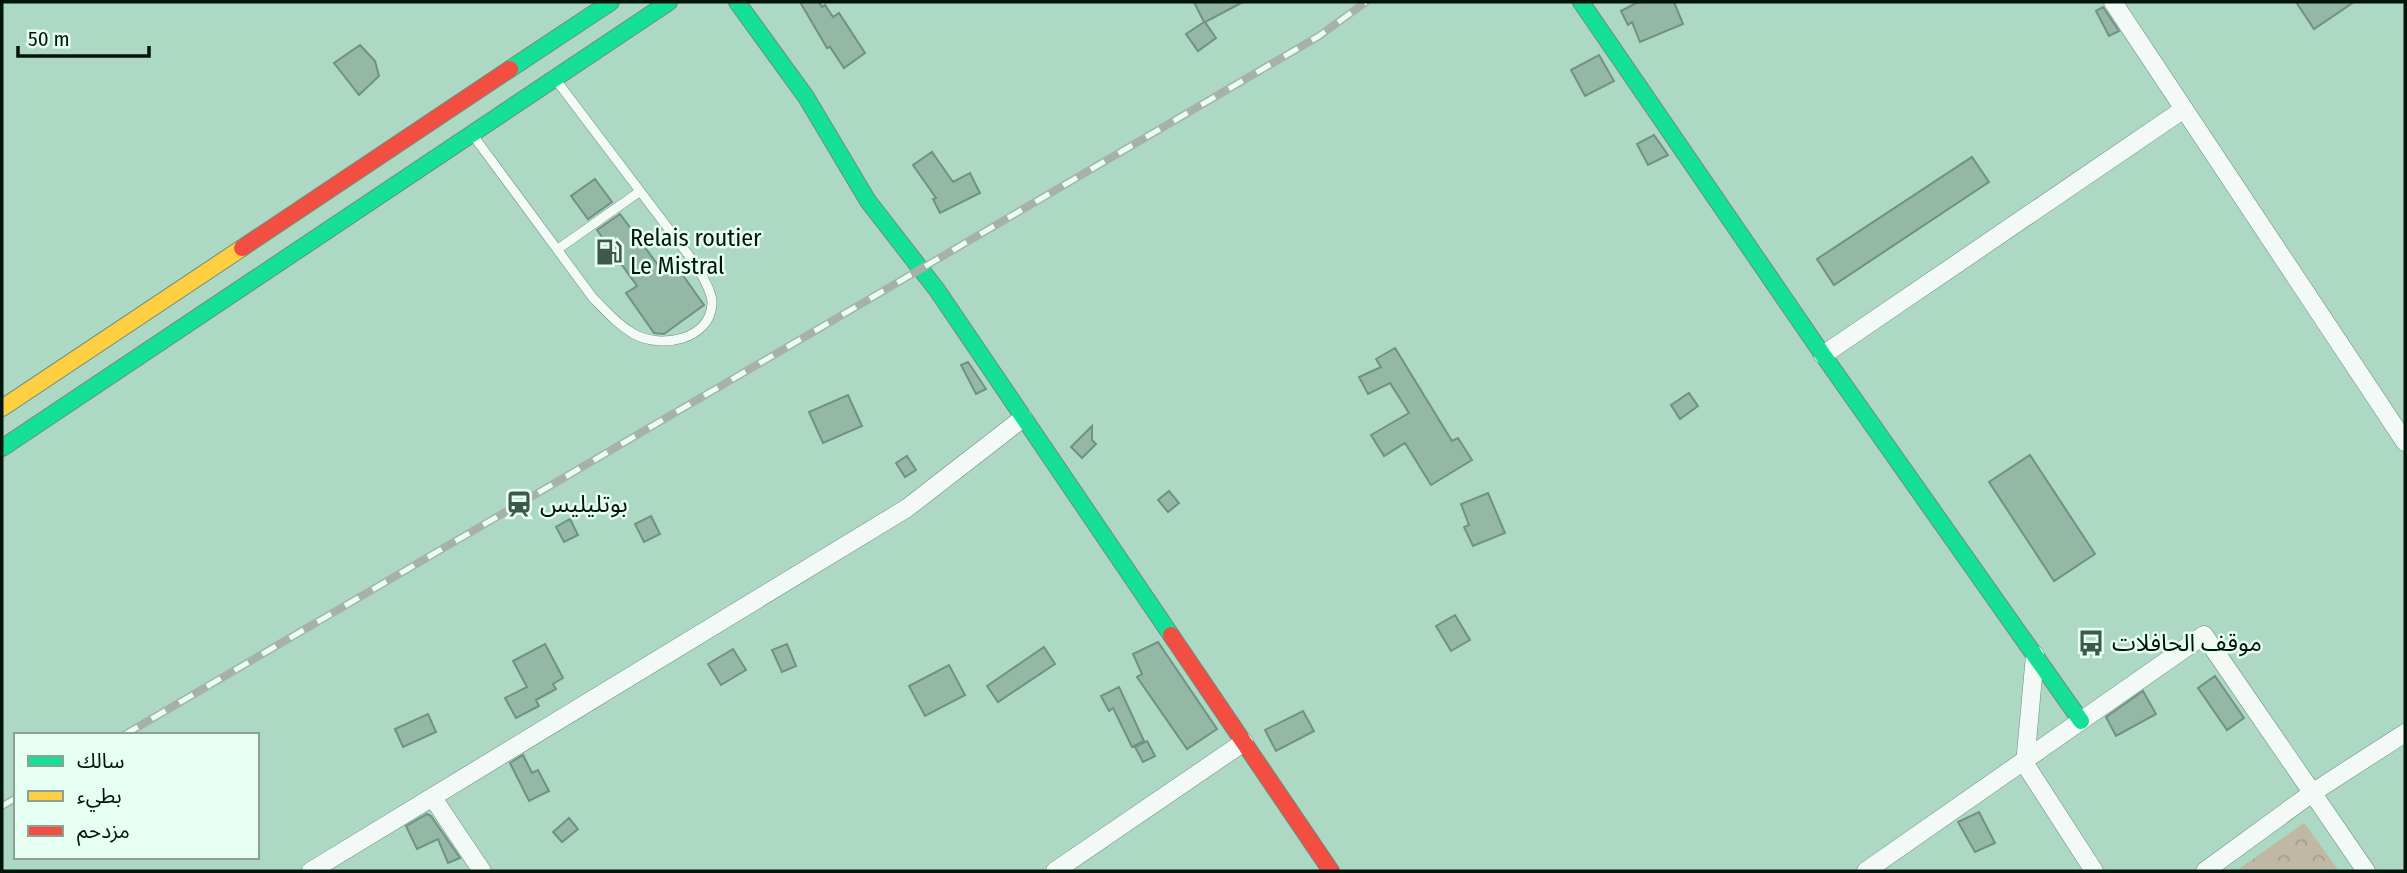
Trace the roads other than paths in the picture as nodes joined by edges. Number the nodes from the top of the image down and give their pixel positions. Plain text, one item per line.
1 (611, 2) edge
2 (669, 2) edge
3 (737, 2) edge
4 (1581, 2) edge
5 (2113, 2) edge
6 (555, 79) junction
7 (2184, 109) junction
8 (472, 134) junction
9 (639, 192) junction
10 (558, 249) junction
11 (1823, 355) junction
12 (2, 408) edge
13 (1023, 418) junction
14 (2405, 442) edge
15 (2, 448) edge
16 (2035, 655) junction
17 (2081, 721) junction
18 (2405, 733) edge
19 (1244, 742) junction
20 (2026, 759) junction
21 (2312, 793) junction
22 (433, 798) junction
23 (311, 871) edge
24 (482, 871) edge
25 (1055, 871) edge
26 (1331, 871) edge
27 (1866, 871) edge
28 (2094, 871) edge
29 (2205, 871) edge
30 (2367, 871) edge

1 - 12 main road
2 - 6 main road
3 - 13 main road
4 - 11 main road
5 - 7 street
6 - 8 main road
6 - 9 lane
7 - 11 street
7 - 14 street
8 - 10 lane
8 - 15 main road
9 - 10 lane
9 - 10 lane
11 - 16 main road
13 - 19 main road
13 - 22 street
16 - 17 main road
16 - 20 street
17 - 20 street
17 - 21 street
18 - 21 street
19 - 25 street
19 - 26 main road
20 - 27 street
20 - 28 street
21 - 29 street
21 - 30 street
22 - 23 street
22 - 24 street

